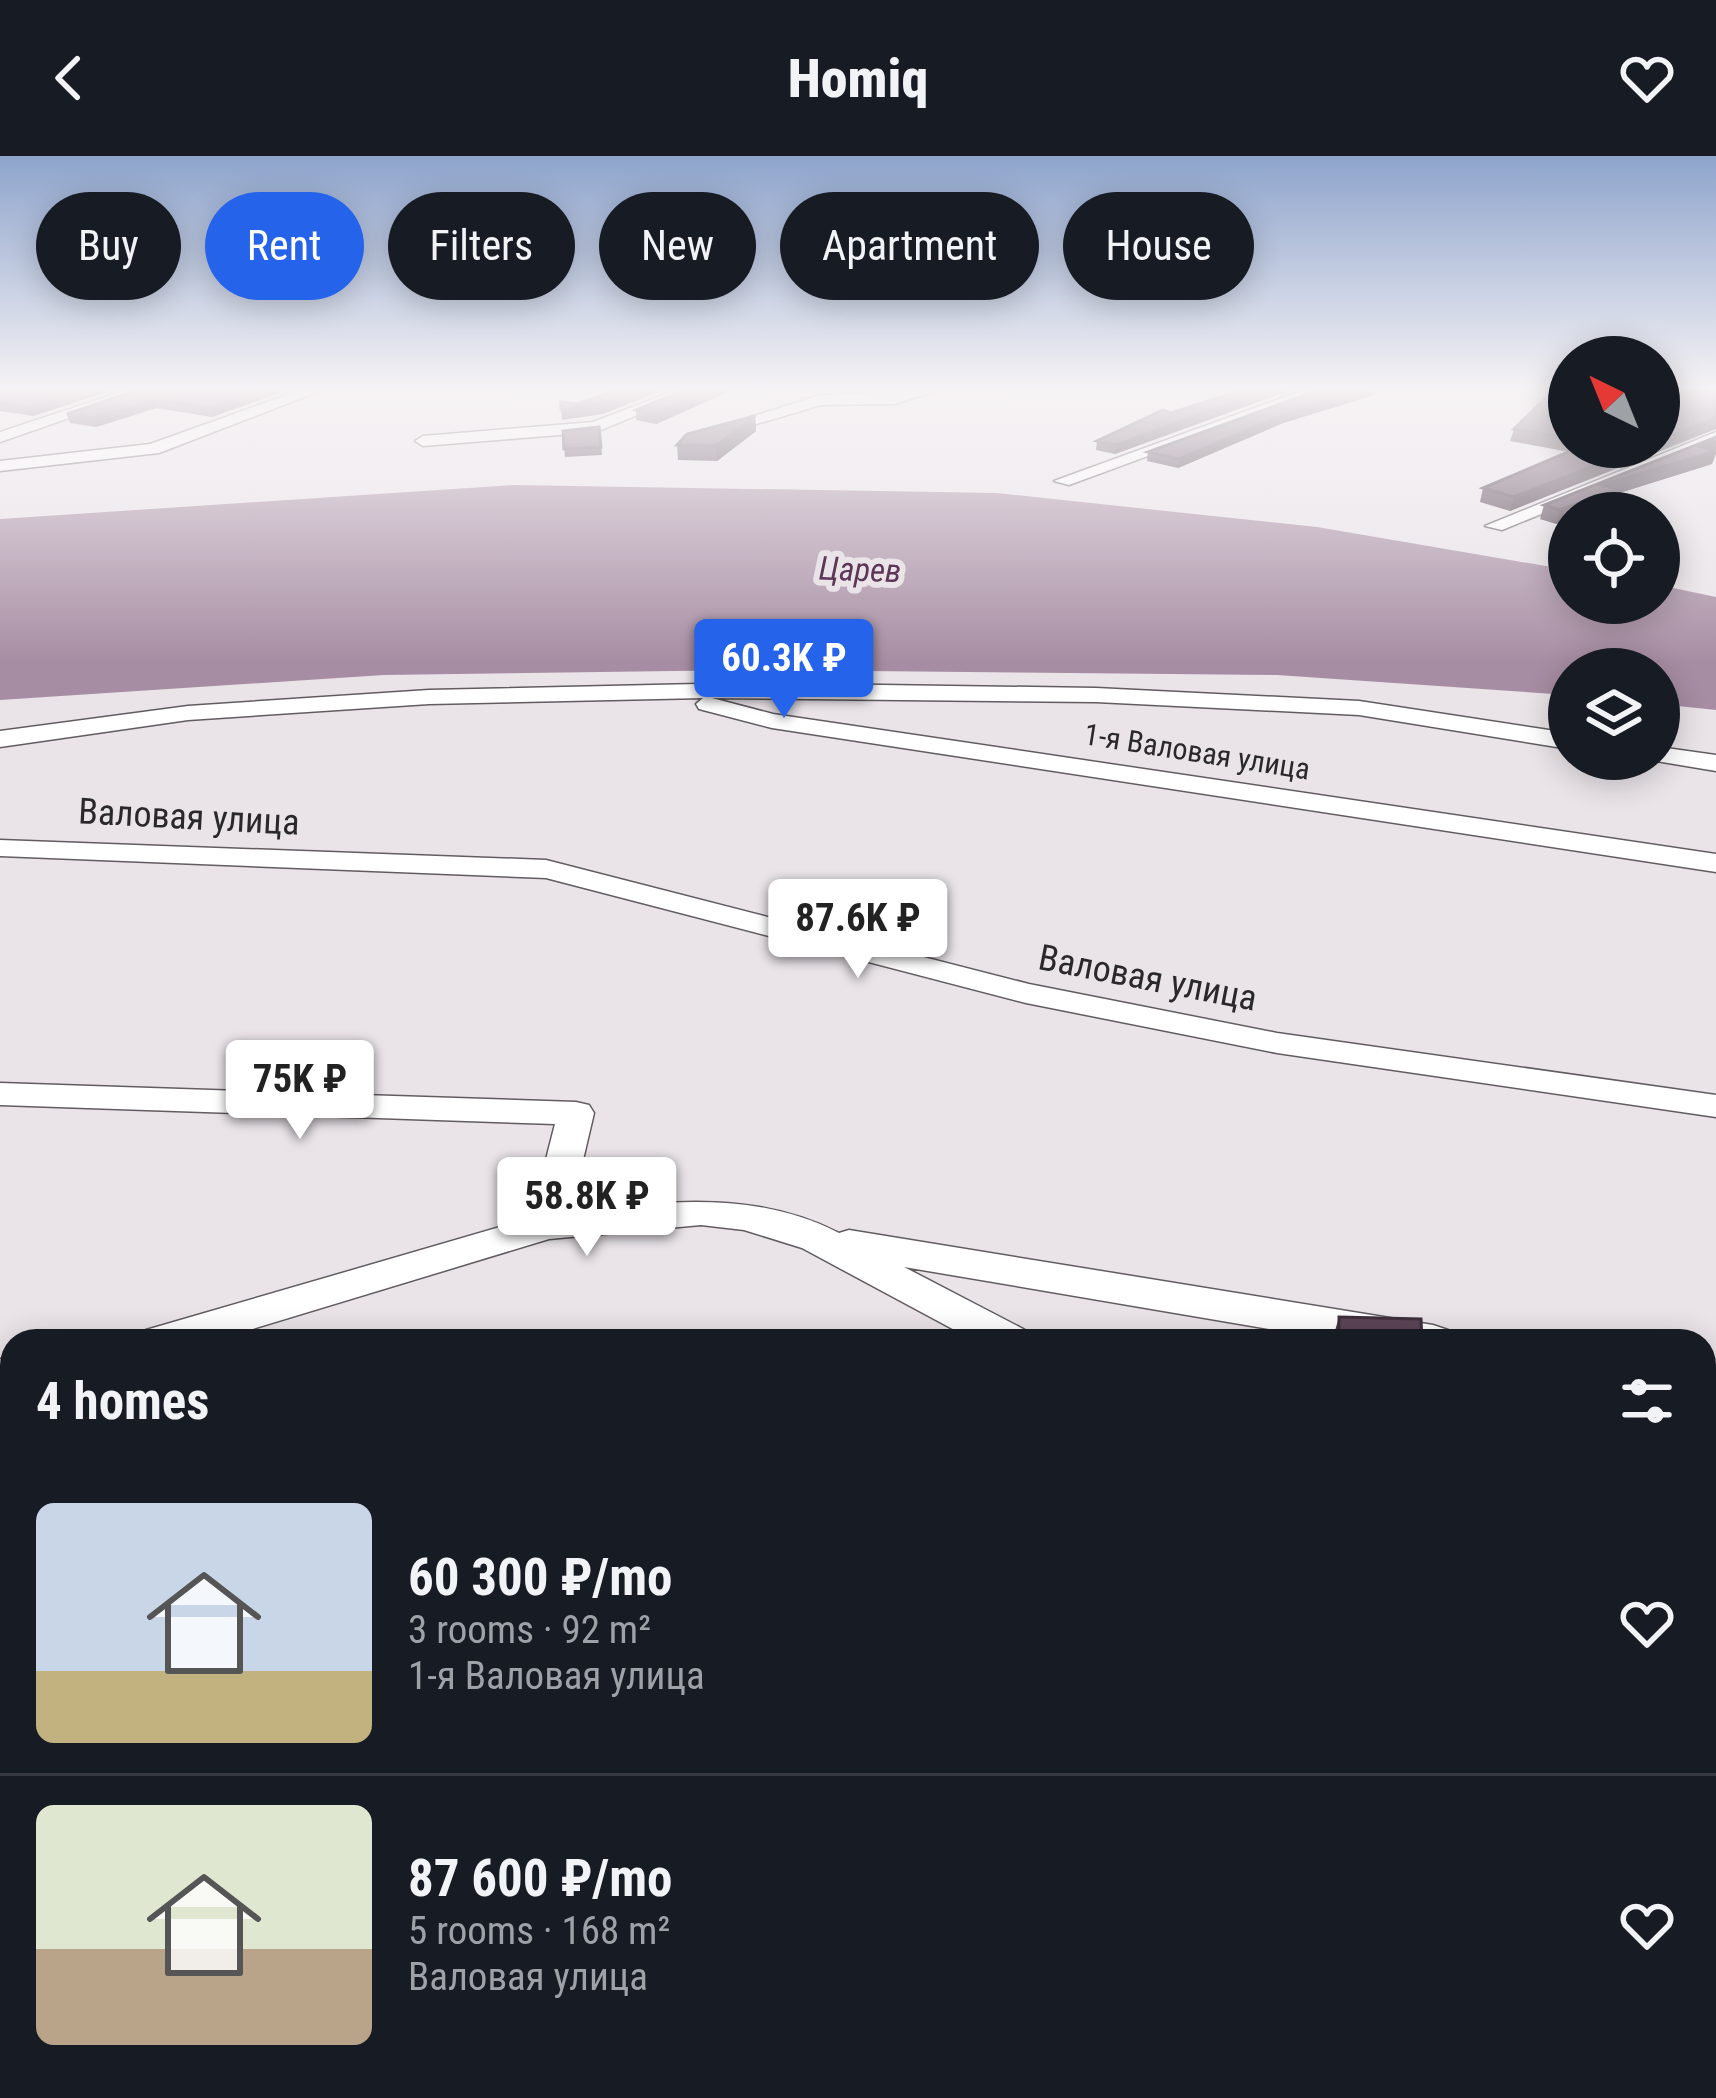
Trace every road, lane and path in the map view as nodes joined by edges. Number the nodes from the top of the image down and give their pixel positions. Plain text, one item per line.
1 (1604, 482) edge
2 (1495, 526) dead end
3 (670, 693) junction
4 (1548, 738) edge
5 (2, 743) edge
6 (1680, 757) edge
7 (1716, 763) edge
8 (0, 848) edge
9 (1716, 863) edge
10 (0, 1094) edge
11 (1716, 1106) edge
12 (548, 1226) junction
13 (816, 1238) junction
14 (201, 1329) edge
15 (987, 1329) edge
16 (1361, 1329) edge

1 - 2 street
3 - 4 street
3 - 5 street
3 - 9 street, 1-я Валовая улица
6 - 7 street
8 - 11 street, Валовая улица
10 - 12 street
12 - 13 street
12 - 14 street
13 - 15 street
13 - 16 street

